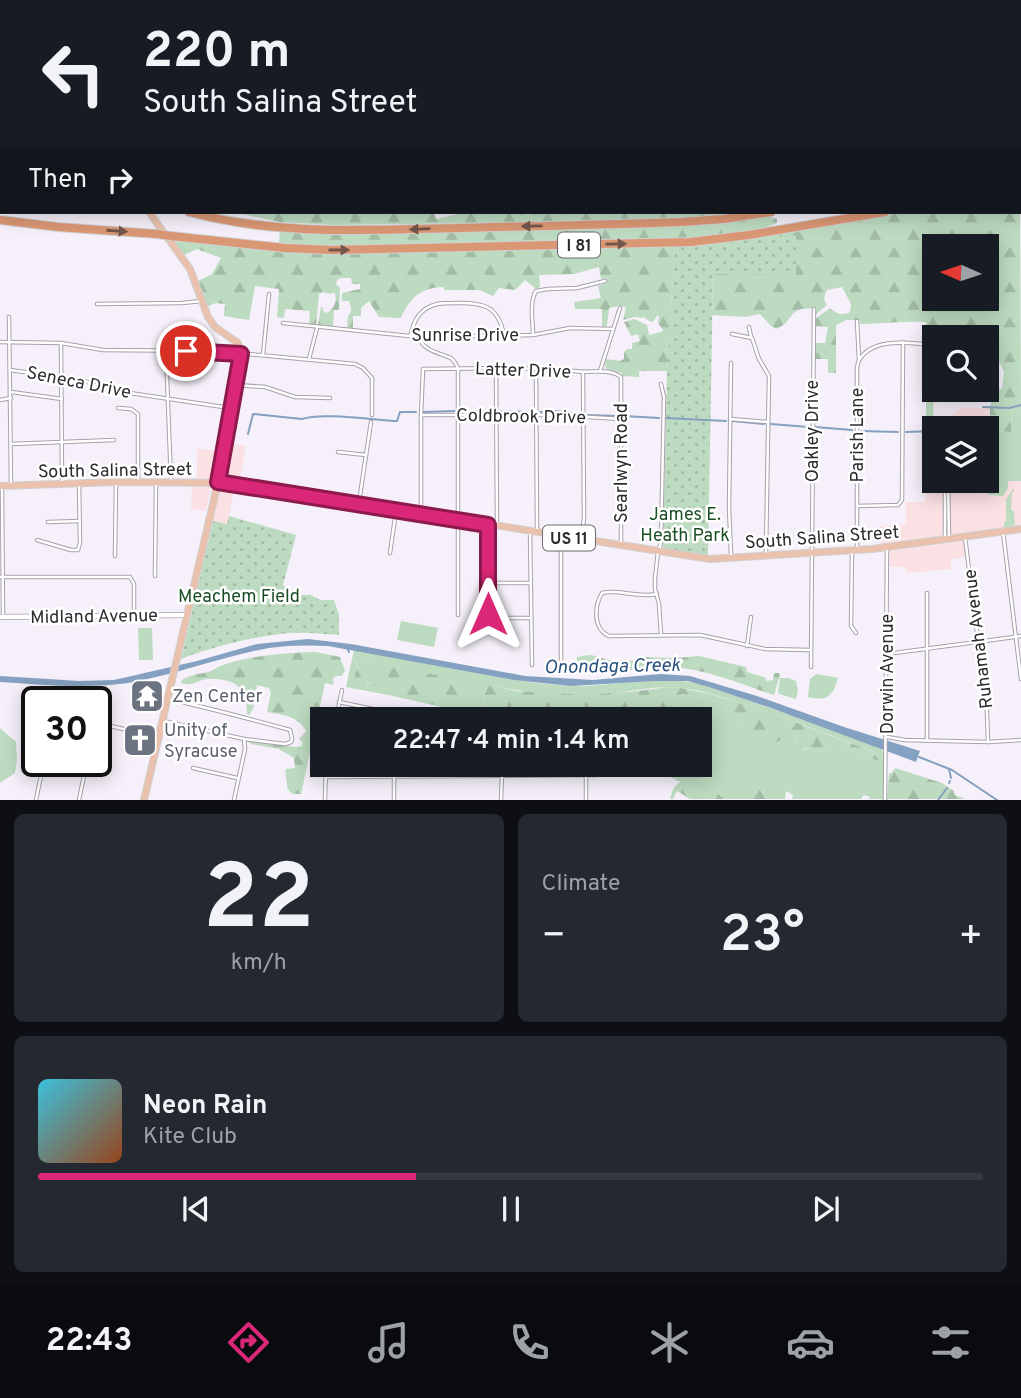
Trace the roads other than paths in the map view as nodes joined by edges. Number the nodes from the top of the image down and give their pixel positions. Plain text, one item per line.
1 (150, 214) edge
2 (198, 214) edge
3 (758, 214) edge
4 (873, 214) edge
5 (0, 221) edge
6 (605, 281) dead end
7 (269, 294) dead end
8 (202, 301) junction
9 (97, 304) dead end
10 (620, 308) dead end
11 (814, 309) dead end
12 (9, 317) dead end
13 (857, 321) dead end
14 (284, 323) dead end
15 (317, 327) junction
16 (750, 327) dead end
17 (613, 329) junction
18 (732, 334) dead end
19 (533, 335) junction
20 (410, 336) junction
21 (504, 336) junction
22 (419, 337) junction
23 (751, 337) junction
24 (0, 342) edge
25 (10, 342) junction
26 (903, 342) junction
27 (61, 344) junction
28 (922, 344) edge
29 (166, 351) junction
30 (241, 354) junction
31 (263, 355) junction
32 (309, 359) junction
33 (859, 360) junction
34 (731, 363) dead end
35 (458, 368) junction
36 (496, 368) junction
37 (536, 368) junction
38 (10, 370) junction
39 (600, 371) junction
40 (583, 373) junction
41 (62, 377) junction
42 (621, 380) joint
43 (661, 384) dead end
44 (236, 385) junction
45 (11, 392) junction
46 (11, 398) junction
47 (168, 398) junction
48 (330, 398) dead end
49 (62, 399) junction
50 (0, 400) edge
51 (118, 408) dead end
52 (231, 408) junction
53 (459, 414) junction
54 (496, 414) junction
55 (536, 414) junction
56 (372, 415) dead end
57 (421, 415) junction
58 (584, 417) junction
59 (621, 419) junction
60 (730, 419) junction
61 (371, 422) dead end
62 (768, 422) junction
63 (114, 440) dead end
64 (62, 441) junction
65 (11, 444) junction
66 (338, 452) dead end
67 (366, 455) junction
68 (116, 482) junction
69 (138, 482) junction
70 (156, 482) junction
71 (172, 482) junction
72 (218, 482) junction
73 (79, 483) junction
74 (62, 484) junction
75 (1, 486) edge
76 (11, 486) junction
77 (947, 493) edge
78 (358, 505) junction
79 (857, 506) junction
80 (396, 511) junction
81 (421, 514) junction
82 (459, 520) junction
83 (80, 521) junction
84 (48, 522) dead end
85 (488, 525) junction
86 (497, 526) junction
87 (1021, 529) edge
88 (533, 532) junction
89 (1003, 532) junction
90 (561, 537) junction
91 (965, 537) junction
92 (582, 539) junction
93 (947, 539) junction
94 (37, 540) dead end
95 (621, 546) junction
96 (887, 548) junction
97 (855, 550) junction
98 (658, 552) junction
99 (390, 553) dead end
100 (812, 553) junction
101 (115, 556) dead end
102 (766, 556) junction
103 (731, 558) junction
104 (155, 576) dead end
105 (1, 578) edge
106 (488, 583) junction
107 (531, 583) junction
108 (928, 593) dead end
109 (657, 594) junction
110 (187, 615) junction
111 (458, 615) dead end
112 (134, 616) junction
113 (1, 617) edge
114 (751, 617) dead end
115 (531, 618) junction
116 (856, 633) dead end
117 (661, 635) junction
118 (1021, 636) edge
119 (1016, 637) junction
120 (979, 642) junction
121 (747, 646) junction
122 (928, 649) junction
123 (812, 650) junction
124 (887, 654) junction
125 (561, 664) dead end
126 (532, 665) dead end
127 (811, 667) dead end
128 (1021, 680) edge
129 (342, 690) dead end
130 (168, 699) junction
131 (339, 702) junction
132 (338, 707) edge
133 (363, 707) edge
134 (162, 721) junction
135 (112, 726) edge
136 (158, 737) junction
137 (244, 739) junction
138 (887, 739) junction
139 (927, 740) junction
140 (1021, 740) edge
141 (988, 742) junction
142 (193, 768) dead end
143 (41, 777) edge
144 (84, 777) edge
145 (326, 777) edge
146 (394, 777) edge
147 (502, 777) edge
148 (586, 777) edge
149 (239, 778) junction
150 (36, 800) edge
151 (79, 800) edge
152 (144, 800) edge
153 (234, 800) edge
154 (326, 800) edge
155 (394, 800) edge
156 (501, 800) edge
157 (586, 800) edge
158 (885, 800) edge

1 - 8 main road
3 -> 2 highway, I 81
5 -> 4 highway, I 81, bridge
6 - 19 street
7 - 31 street
8 - 9 street
8 - 30 main road
10 - 17 street
11 - 100 street, Oakley Drive
12 - 25 street
13 - 33 street, Parish Lane
14 - 15 street, Sunrise Drive
15 - 20 street, Sunrise Drive
15 - 32 street
16 - 23 street
17 - 19 street, Sunrise Drive
17 - 39 street
18 - 23 street
19 - 21 street, Sunrise Drive
20 - 21 street
20 - 22 street, Sunrise Drive
21 - 22 street, Sunrise Drive
22 - 35 street
23 - 62 street
24 - 25 street
25 - 27 street
25 - 38 street
26 - 28 street
26 - 33 street
26 - 79 street
27 - 29 street
27 - 41 street
29 - 30 street
29 - 47 street
30 - 31 street
30 - 44 main road
31 - 32 street
32 - 56 street
33 - 79 street, Parish Lane
34 - 60 street
35 - 36 street, Latter Drive
35 - 53 street
35 - 57 street, Latter Drive
36 - 37 street, Latter Drive
36 - 54 street
37 - 40 street, Latter Drive
37 - 55 street
38 - 41 street, Seneca Drive
38 - 45 street
39 - 40 street, Latter Drive
39 - 42 street, Latter Drive
40 - 58 street
41 - 47 street, Seneca Drive
41 - 49 street
42 - 59 street, Searlwyn Road
43 - 98 street
44 - 48 street
44 - 52 main road
45 - 46 street
45 - 49 street
46 - 50 street
46 - 65 street
47 - 52 street, Seneca Drive
47 - 71 street
49 - 64 street
51 - 69 street
52 - 72 main road
53 - 54 street, Coldbrook Drive
53 - 57 street, Coldbrook Drive
53 - 82 street
54 - 55 street, Coldbrook Drive
54 - 86 street
55 - 58 street, Coldbrook Drive
55 - 88 street
57 - 81 street
58 - 59 street, Coldbrook Drive
58 - 92 street
59 - 95 street, Searlwyn Road
60 - 62 street
60 - 103 street
61 - 67 street
62 - 102 street
63 - 64 street
64 - 65 street
64 - 74 street
65 - 76 street
66 - 67 street
67 - 78 street
68 - 69 main road, South Salina Street / US 11
68 - 73 main road, South Salina Street / US 11
68 - 101 street
69 - 70 main road, South Salina Street / US 11
70 - 71 main road, South Salina Street / US 11
70 - 104 street
71 - 72 main road, South Salina Street / US 11
72 - 78 main road, South Salina Street / US 11
72 - 110 main road
73 - 74 main road, South Salina Street / US 11
73 - 83 street
74 - 76 main road, South Salina Street / US 11
75 - 76 main road, South Salina Street / US 11
75 - 105 street
77 - 93 street
78 - 80 main road, South Salina Street / US 11
79 - 97 street, Parish Lane
80 - 81 main road, South Salina Street / US 11
80 - 99 street
81 - 82 main road, South Salina Street / US 11
82 - 85 main road, South Salina Street / US 11
82 - 111 street
83 - 84 street
83 - 94 street
85 - 86 main road, South Salina Street / US 11
85 - 106 street
86 - 88 main road, South Salina Street / US 11
87 - 89 main road, South Salina Street / US 11
88 - 90 main road, South Salina Street / US 11
88 - 107 street
89 - 91 main road, South Salina Street / US 11
89 - 119 street
90 - 92 main road, South Salina Street / US 11
90 - 125 street
91 - 93 main road, South Salina Street / US 11
91 - 120 street, Ruhamah Avenue
92 - 95 main road, South Salina Street / US 11
93 - 96 main road, South Salina Street / US 11
95 - 98 main road, South Salina Street / US 11
96 - 97 main road, South Salina Street / US 11
96 - 124 street, Dorwin Avenue
97 - 100 main road, South Salina Street / US 11
97 - 116 street, Parish Lane
98 - 103 main road, South Salina Street / US 11
98 - 109 street
100 - 102 main road, South Salina Street / US 11
100 - 123 street, Oakley Drive
102 - 103 main road, South Salina Street / US 11
105 - 112 street
105 - 113 street
106 - 107 street
106 - 115 street
107 - 115 street
108 - 122 street
109 - 117 street
109 - 117 street
110 - 112 street, Midland Avenue
110 - 130 main road
112 - 113 street, Midland Avenue
114 - 121 street
115 - 126 street
117 - 121 street
118 - 119 street
119 - 120 street
119 - 128 street
120 - 122 street
120 - 141 street, Ruhamah Avenue
121 - 123 street
122 - 124 street
122 - 139 street
123 - 127 street, Oakley Drive
124 - 138 street, Dorwin Avenue
129 - 131 street
130 - 134 main road
130 - 137 street
131 - 132 street
131 - 133 street
134 - 136 main road
134 - 137 street
135 - 136 street
136 - 152 main road
137 - 149 street
138 - 139 street
138 - 158 street, Dorwin Avenue
139 - 141 street
140 - 141 street
142 - 149 street
143 - 150 street
144 - 151 street
145 - 154 street
146 - 155 street
147 - 156 street
148 - 157 street
149 - 153 street

